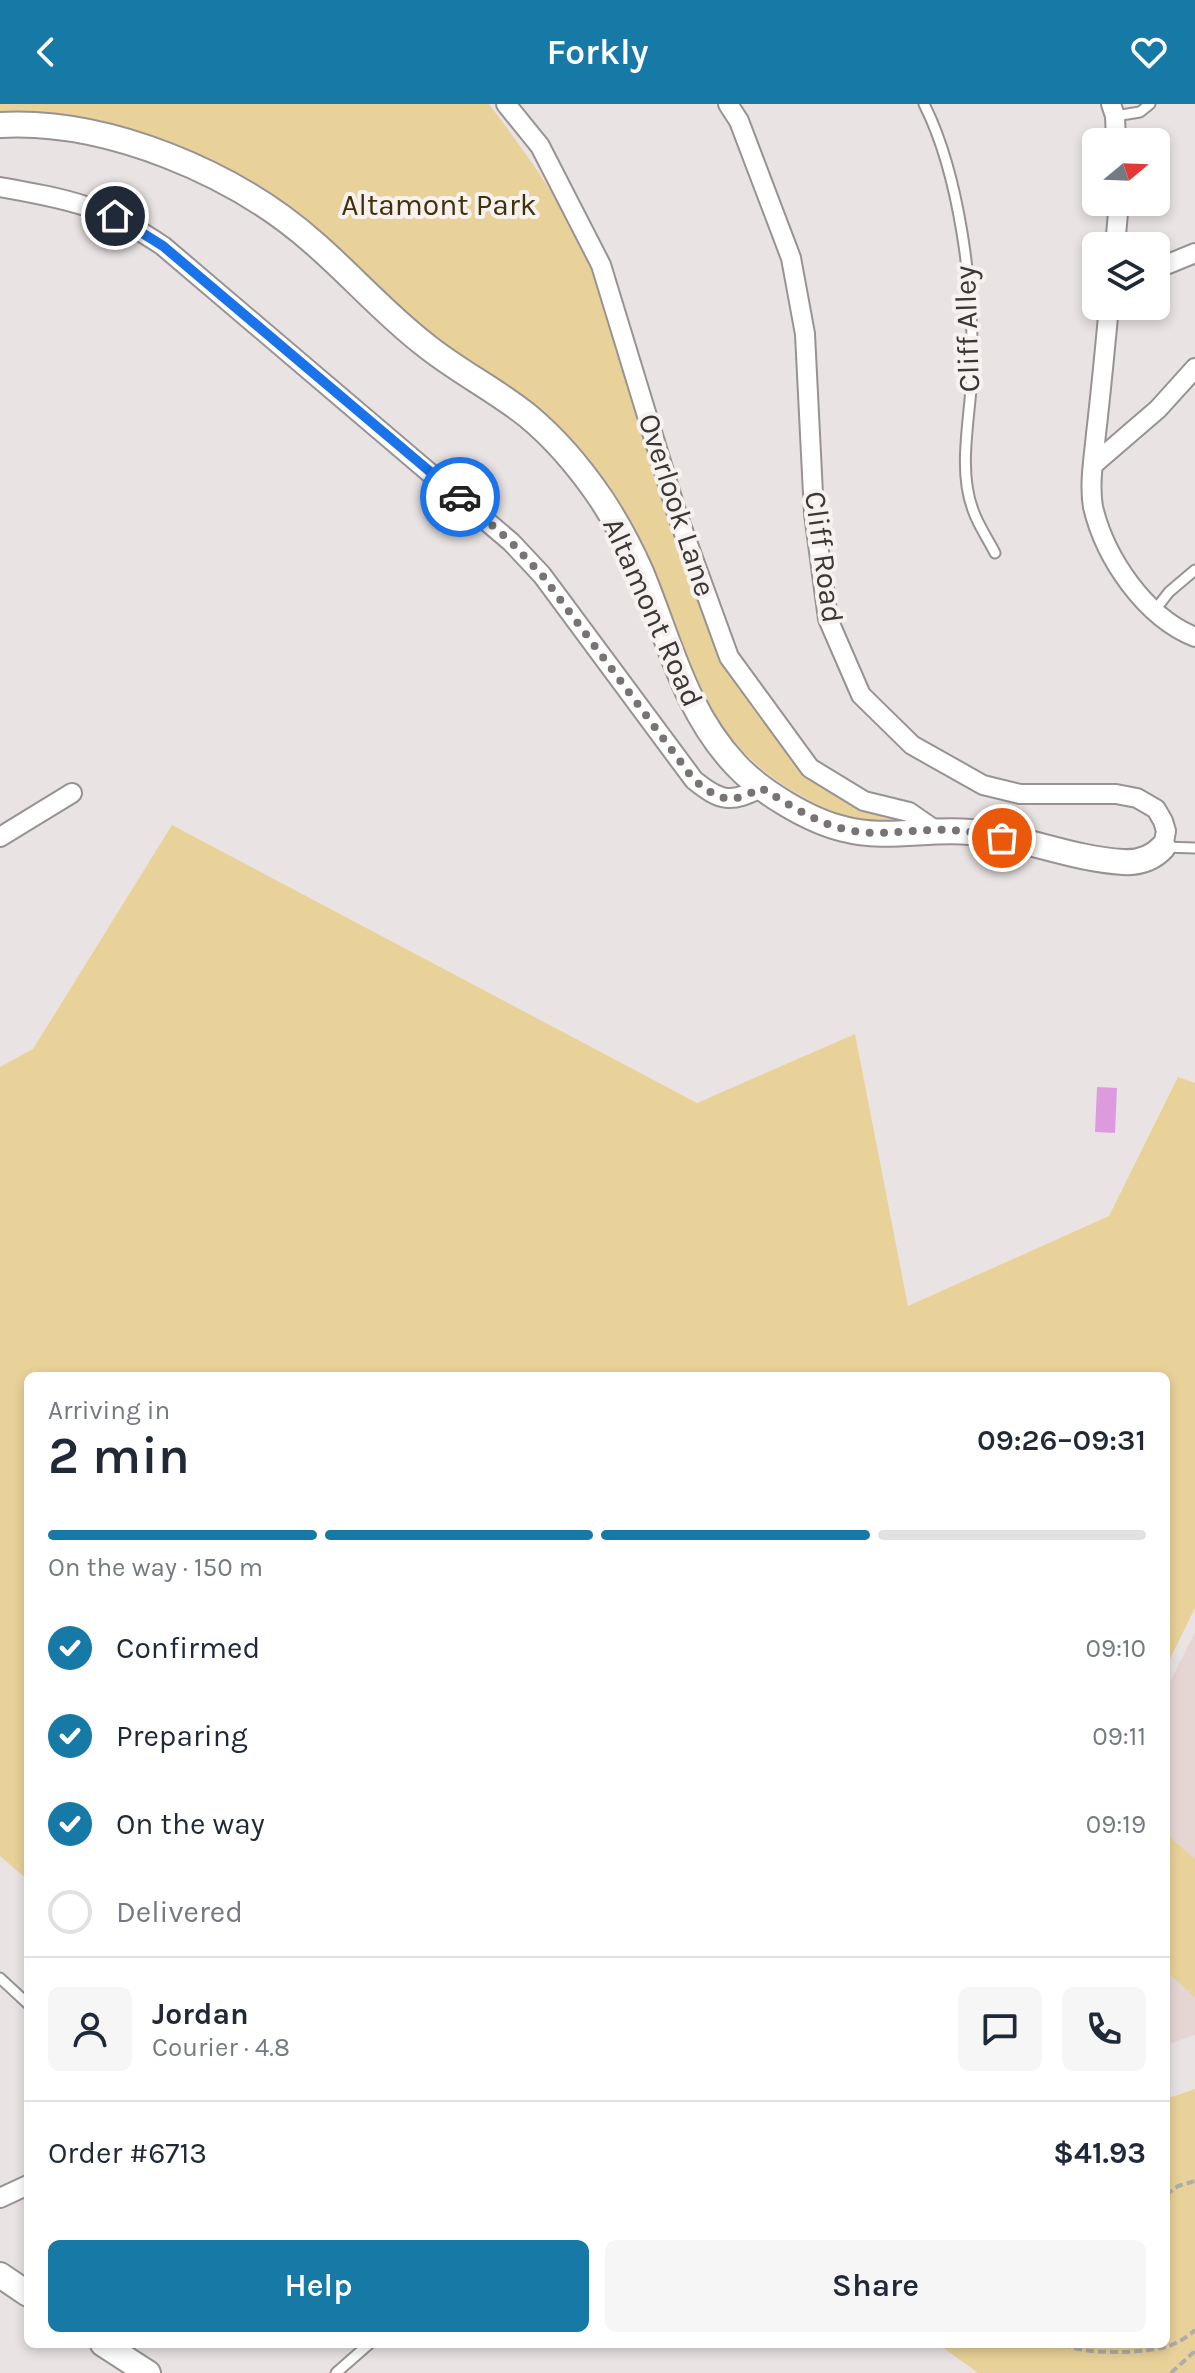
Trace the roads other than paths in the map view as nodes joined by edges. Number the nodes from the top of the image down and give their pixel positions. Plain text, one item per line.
1 (506, 104) edge
2 (728, 104) edge
3 (924, 104) edge
4 (1150, 104) edge
5 (1113, 110) edge
6 (0, 125) edge
7 (0, 187) edge
8 (1195, 253) edge
9 (1170, 263) edge
10 (1108, 320) edge
11 (1195, 368) edge
12 (1093, 465) junction
13 (995, 553) dead end
14 (1195, 570) edge
15 (1155, 610) junction
16 (1195, 637) edge
17 (761, 788) junction
18 (72, 793) dead end
19 (935, 830) junction
20 (0, 837) edge
21 (1163, 847) junction
22 (1195, 848) edge
23 (0, 1978) edge
24 (24, 2000) edge
25 (24, 2187) edge
26 (0, 2198) edge
27 (0, 2275) edge
28 (24, 2291) edge
29 (109, 2348) edge
30 (364, 2348) edge
31 (148, 2373) edge
32 (336, 2373) edge

1 - 19 street, Overlook Lane
2 - 21 street, Cliff Road
3 - 13 lane, Cliff Alley
4 - 5 lane
6 - 17 street, Altamont Road
7 - 17 street
8 - 9 street
10 - 12 street
11 - 12 street
12 - 15 street
14 - 15 lane
15 - 16 street
17 - 19 street, Altamont Road
18 - 20 street
19 - 21 street, Altamont Road
21 - 22 lane, Altamont Road
23 - 24 lane
25 - 26 street
27 - 28 street
29 - 31 street
30 - 32 lane

